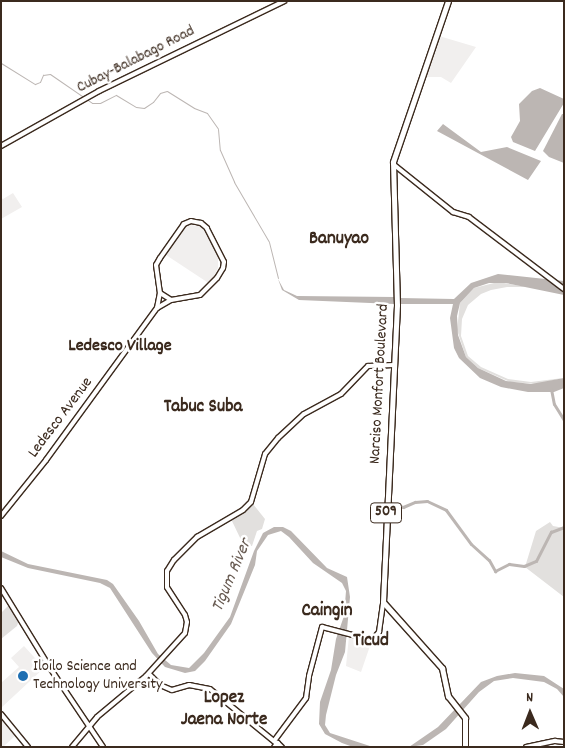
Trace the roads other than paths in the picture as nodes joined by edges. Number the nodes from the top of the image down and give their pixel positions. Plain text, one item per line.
1 (284, 1) edge
2 (448, 1) edge
3 (1, 146) edge
4 (393, 164) junction
5 (564, 289) edge
6 (160, 293) junction
7 (171, 300) junction
8 (157, 308) junction
9 (394, 365) junction
10 (1, 516) edge
11 (1, 588) edge
12 (383, 604) junction
13 (149, 674) junction
14 (1, 714) edge
15 (89, 727) junction
16 (564, 742) edge
17 (276, 744) edge
18 (28, 747) edge
19 (72, 747) edge
20 (103, 747) edge
21 (465, 747) edge
22 (526, 747) edge

1 - 3 street, Cubay-Balabago Road
2 - 4 main road, Narciso Monfort Boulevard / 509
4 - 5 street
4 - 9 main road, Narciso Monfort Boulevard / 509
6 - 7 street
6 - 7 street
6 - 8 street
7 - 8 street
8 - 10 street, Ledesco Avenue
9 - 12 main road, Narciso Monfort Boulevard / 509
9 - 13 street
11 - 15 street
12 - 17 street
12 - 21 main road
13 - 15 street
13 - 17 street
14 - 18 street
15 - 19 street
15 - 20 street
16 - 22 street

